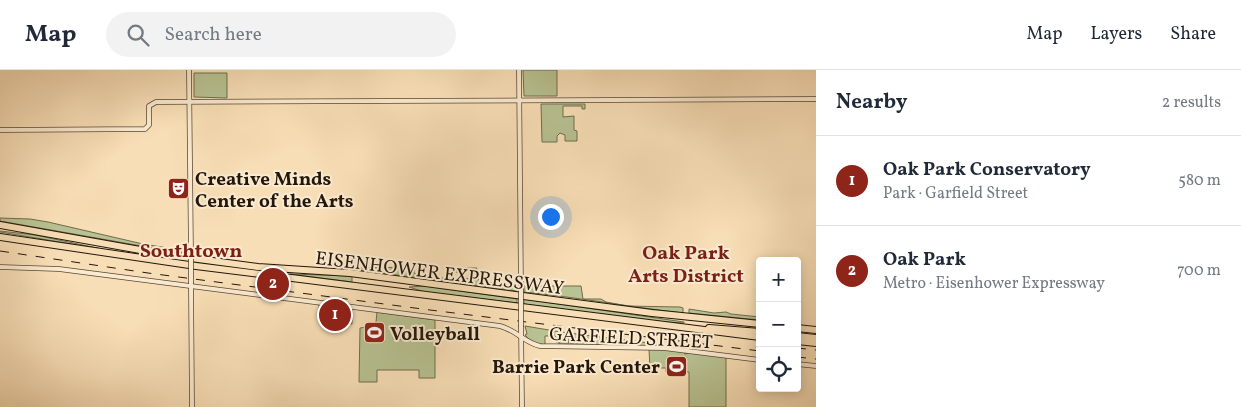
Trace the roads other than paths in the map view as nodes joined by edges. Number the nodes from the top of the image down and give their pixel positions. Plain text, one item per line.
1 (190, 70) edge
2 (519, 70) edge
3 (816, 99) edge
4 (519, 100) junction
5 (190, 102) junction
6 (0, 130) edge
7 (0, 226) edge
8 (0, 237) edge
9 (0, 267) edge
10 (191, 285) junction
11 (712, 319) junction
12 (756, 324) edge
13 (671, 327) junction
14 (801, 328) edge
15 (756, 329) edge
16 (756, 330) edge
17 (816, 330) edge
18 (801, 334) edge
19 (521, 336) junction
20 (816, 336) edge
21 (756, 337) edge
22 (801, 341) edge
23 (816, 343) edge
24 (756, 360) edge
25 (801, 364) edge
26 (816, 366) edge
27 (192, 407) edge
28 (522, 407) edge

1 - 5 street
2 - 4 street
3 - 4 street
4 - 5 street
4 - 19 street, bridge
5 - 6 street
5 - 10 street, bridge
7 - 11 highway, EISENHOWER EXPRESSWAY
8 - 13 highway, EISENHOWER EXPRESSWAY
9 - 10 street, GARFIELD STREET
10 - 19 street, GARFIELD STREET
10 - 27 street
11 - 12 highway, EISENHOWER EXPRESSWAY
11 - 15 highway
13 - 16 highway
13 - 21 highway, EISENHOWER EXPRESSWAY
14 - 17 highway
18 - 20 highway
19 - 24 street, GARFIELD STREET
19 - 28 street
22 - 23 highway
25 - 26 street

